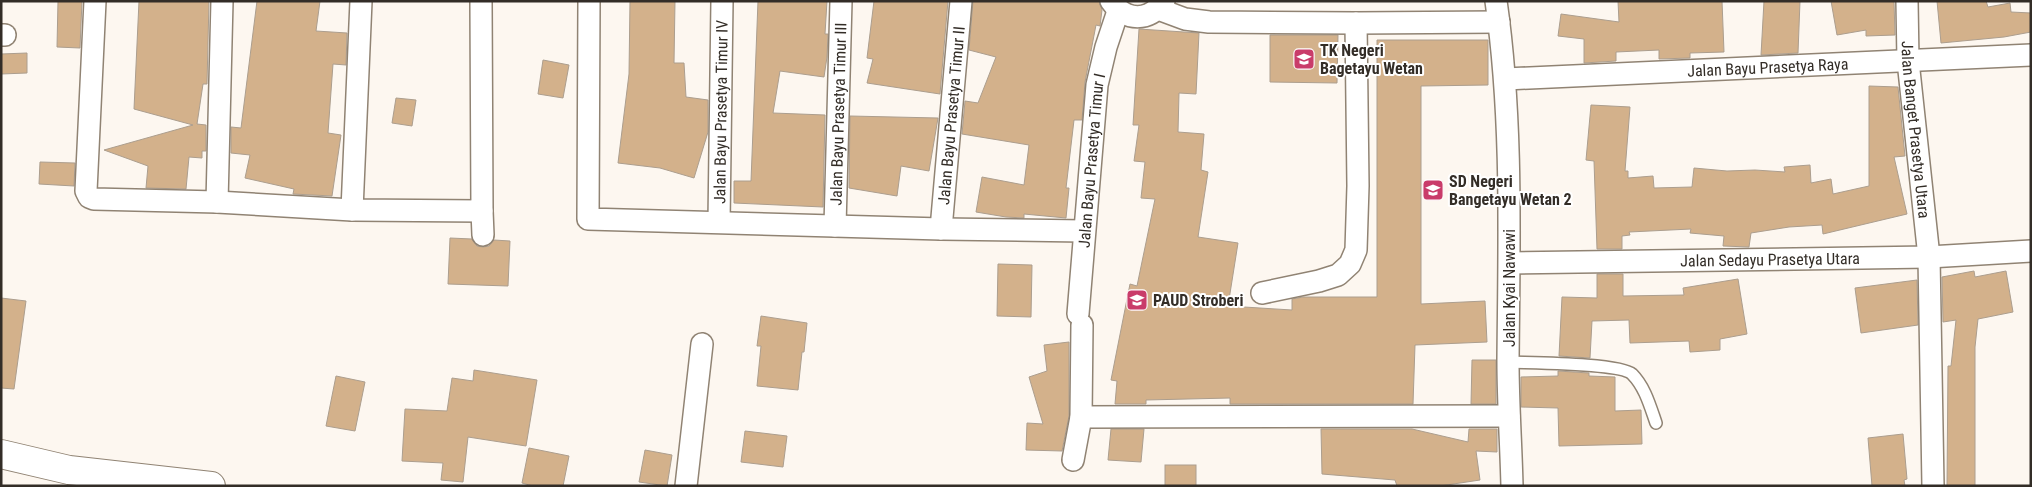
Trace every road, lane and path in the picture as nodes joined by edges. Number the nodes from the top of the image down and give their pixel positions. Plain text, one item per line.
1 (95, 1) edge
2 (222, 1) edge
3 (360, 1) edge
4 (481, 1) edge
5 (589, 1) edge
6 (722, 1) edge
7 (841, 1) edge
8 (961, 1) edge
9 (1907, 1) edge
10 (1161, 5) edge
11 (1115, 6) edge
12 (1498, 12) edge
13 (1356, 23) junction
14 (2031, 56) edge
15 (1908, 61) junction
16 (1506, 78) junction
17 (217, 202) junction
18 (352, 210) junction
19 (482, 211) junction
20 (719, 222) junction
21 (835, 226) junction
22 (941, 229) junction
23 (1084, 231) junction
24 (483, 235) dead end
25 (2031, 251) edge
26 (1929, 257) junction
27 (1510, 263) junction
28 (1262, 293) dead end
29 (702, 344) dead end
30 (1508, 362) junction
31 (1509, 416) junction
32 (1081, 417) junction
33 (1656, 423) dead end
34 (1, 454) edge
35 (1073, 460) dead end
36 (211, 486) edge
37 (686, 486) edge
38 (1512, 486) edge
39 (1932, 486) edge

1 - 17 street
2 - 17 street
3 - 18 street
4 - 19 street
5 - 20 street
6 - 20 street, Jalan Bayu Prasetya Timur IV
7 - 21 street, Jalan Bayu Prasetya Timur III
8 - 22 street, Jalan Bayu Prasetya Timur II
9 - 15 street, Jalan Banget Prasetya Utara
10 - 11 street
10 - 13 street
11 - 23 street, Jalan Bayu Prasetya Timur I
12 - 13 street
12 - 16 street, Jalan Kyai Nawawi
13 - 28 street
14 - 15 street, Jalan Bayu Prasetya Raya
15 - 16 street, Jalan Bayu Prasetya Raya
15 - 26 street, Jalan Banget Prasetya Utara
16 - 27 street, Jalan Kyai Nawawi
17 - 18 street
18 - 19 street
19 - 24 street
20 - 21 street
21 - 22 street
22 - 23 street
23 - 32 street, Jalan Bayu Prasetya Timur I
25 - 26 street, Jalan Sedayu Prasetya Utara
26 - 27 street, Jalan Sedayu Prasetya Utara
26 - 39 street, Jalan Banget Prasetya Utara
27 - 30 street, Jalan Kyai Nawawi
29 - 37 street
30 - 31 street, Jalan Kyai Nawawi
30 - 33 lane
31 - 32 street
31 - 38 street, Jalan Kyai Nawawi
32 - 35 street, Jalan Bayu Prasetya Timur I
34 - 36 street

